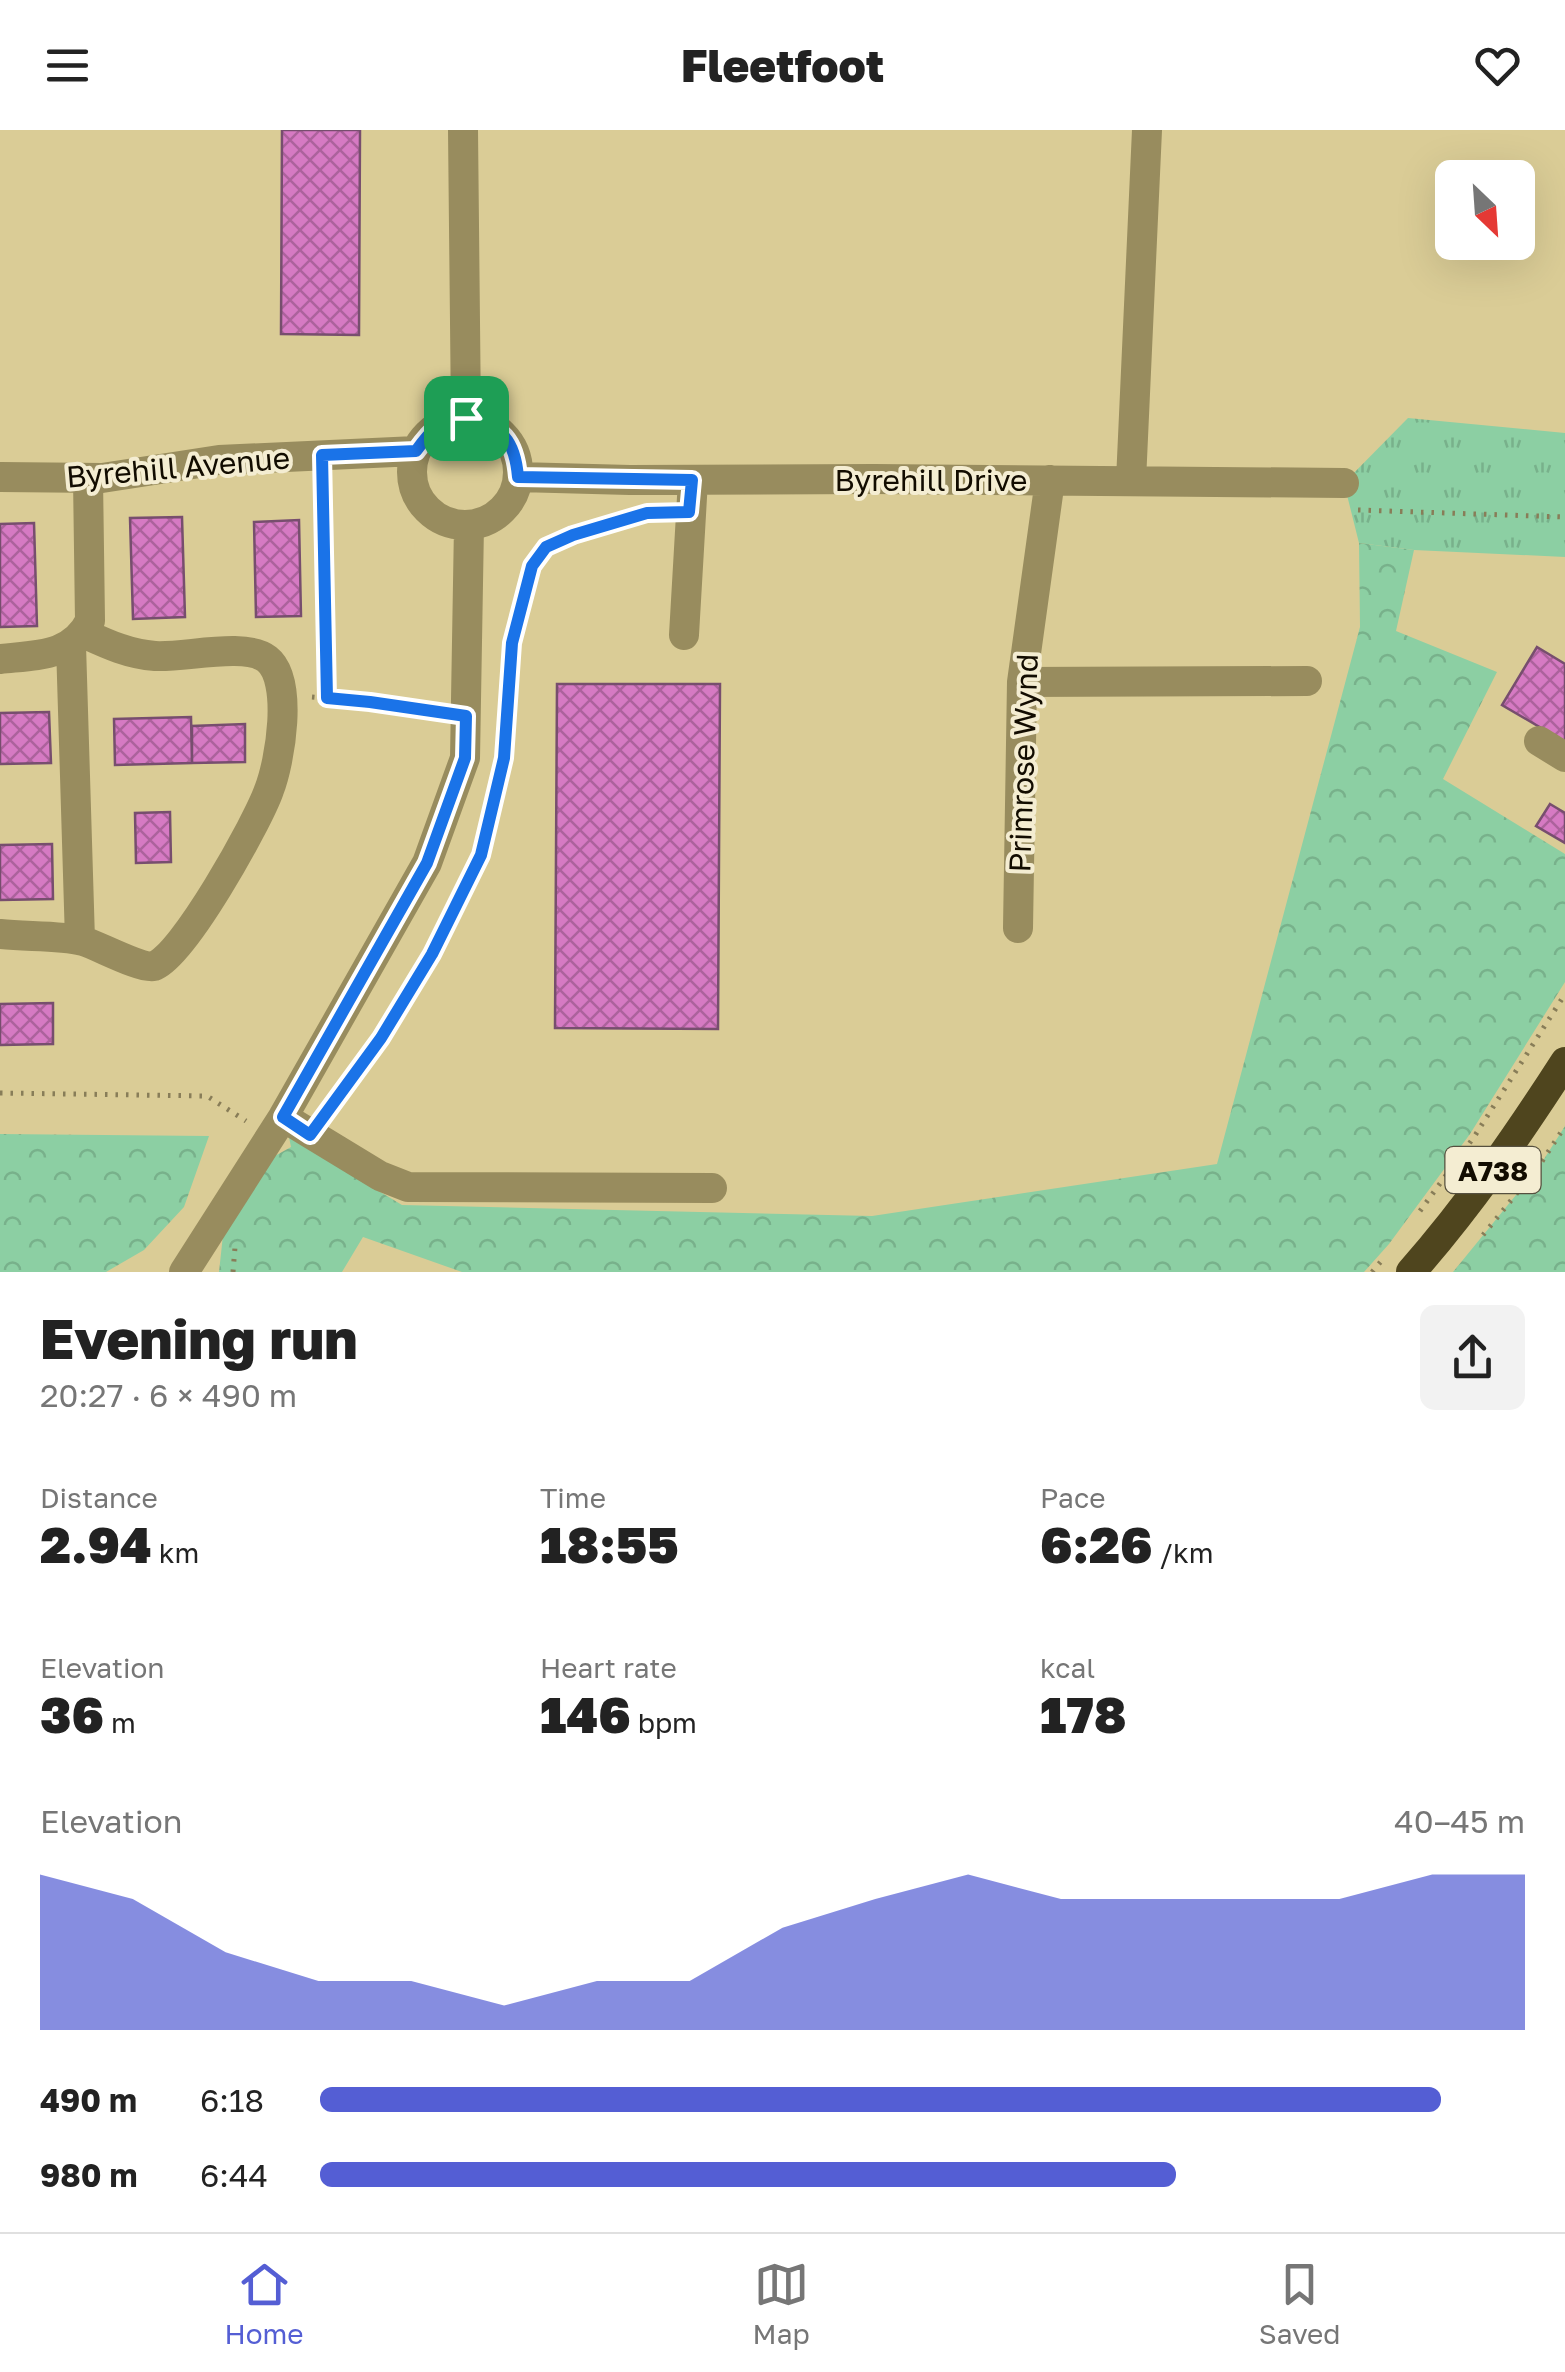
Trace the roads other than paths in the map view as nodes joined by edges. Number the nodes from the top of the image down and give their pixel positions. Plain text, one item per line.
1 (463, 130) edge
2 (1148, 130) edge
3 (466, 418) junction
4 (416, 451) junction
5 (0, 477) edge
6 (518, 477) junction
7 (88, 478) junction
8 (692, 480) junction
9 (1050, 480) junction
10 (1132, 481) junction
11 (1345, 496) road end
12 (469, 525) junction
13 (684, 635) dead end
14 (77, 639) junction
15 (0, 658) edge
16 (1307, 681) dead end
17 (1022, 682) junction
18 (1018, 928) dead end
19 (0, 934) edge
20 (80, 940) junction
21 (1565, 1062) edge
22 (276, 1127) junction
23 (712, 1188) dead end
24 (1403, 1259) edge
25 (184, 1272) edge

1 - 3 street
2 - 10 street
3 - 4 street
3 - 6 street
4 - 7 street, Byrehill Avenue
4 - 12 street
5 - 7 street, Byrehill Avenue
6 - 8 street, Byrehill Drive
6 - 12 street
7 - 14 street
8 - 9 street, Byrehill Drive
8 - 13 street
9 - 10 street, Byrehill Drive
9 - 17 street, Primrose Wynd
10 - 11 street, Byrehill Drive
12 - 22 street
14 - 15 street
14 - 20 street
14 - 20 street
16 - 17 street
17 - 18 street, Primrose Wynd
19 - 20 street
21 - 24 highway, A738
22 - 23 street
22 - 25 street

